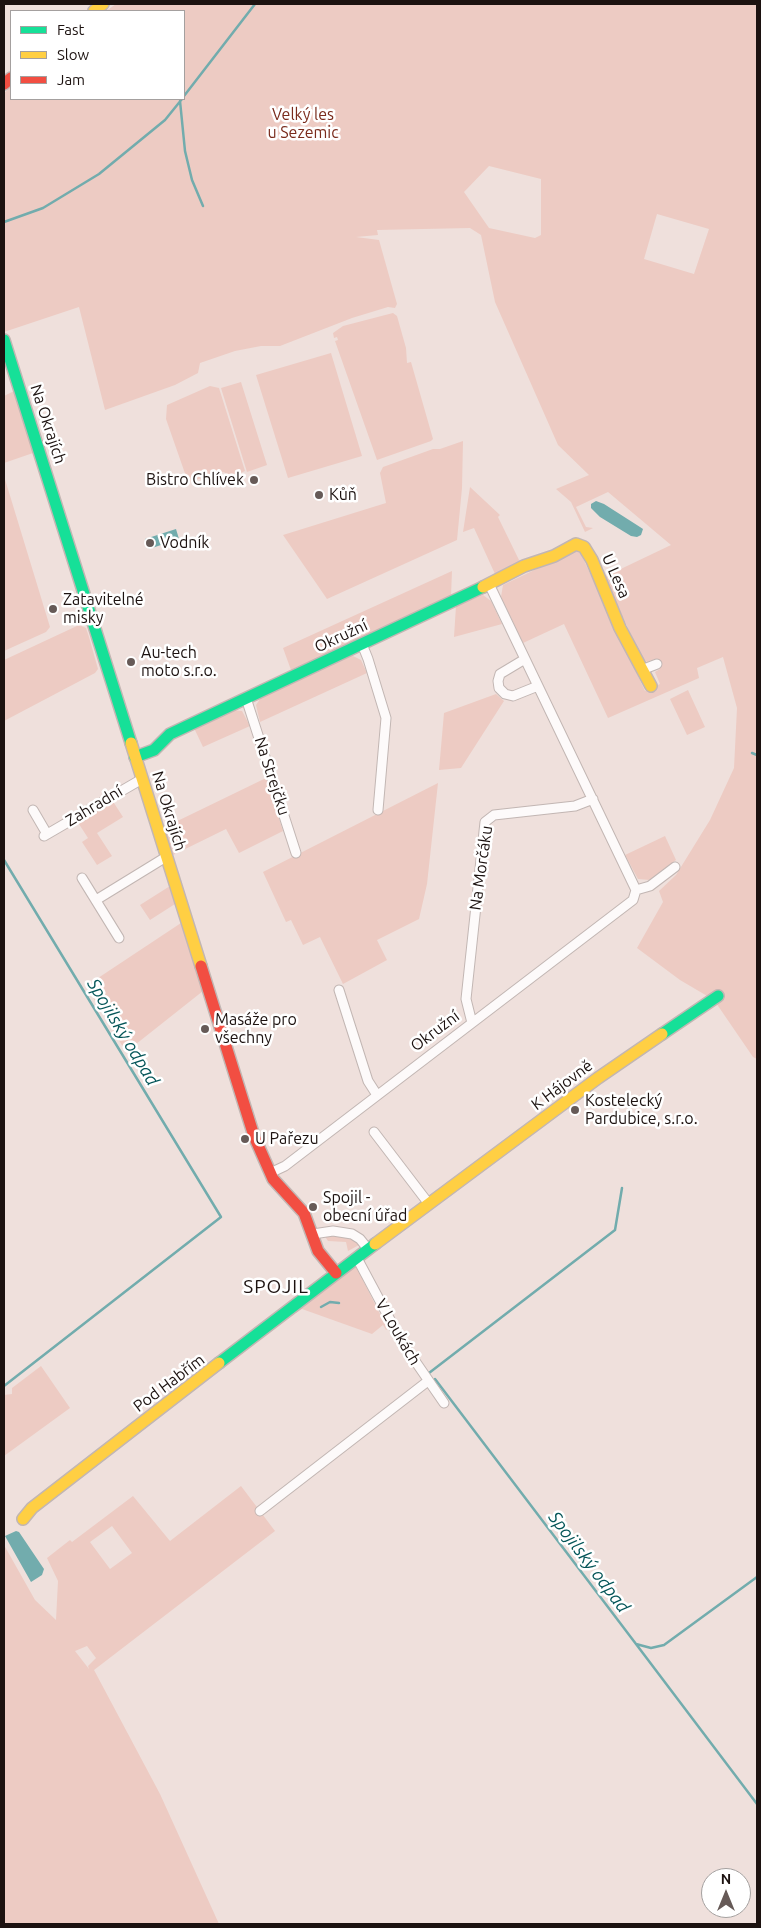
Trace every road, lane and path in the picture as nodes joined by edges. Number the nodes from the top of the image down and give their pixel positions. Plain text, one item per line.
1 (4, 340) edge
2 (490, 584) junction
3 (362, 644) junction
4 (525, 659) junction
5 (656, 664) dead end
6 (644, 669) junction
7 (538, 686) junction
8 (651, 686) dead end
9 (246, 698) junction
10 (135, 757) junction
11 (142, 779) junction
12 (592, 799) junction
13 (33, 810) dead end
14 (378, 810) dead end
15 (296, 853) dead end
16 (166, 858) junction
17 (675, 868) dead end
18 (82, 878) dead end
19 (636, 890) junction
20 (96, 900) junction
21 (119, 938) dead end
22 (339, 990) dead end
23 (718, 996) dead end
24 (472, 1023) junction
25 (378, 1095) junction
26 (374, 1132) dead end
27 (270, 1173) junction
28 (429, 1204) junction
29 (313, 1234) junction
30 (368, 1250) junction
31 (357, 1258) junction
32 (336, 1273) junction
33 (428, 1381) junction
34 (444, 1403) dead end
35 (260, 1511) dead end
36 (23, 1519) dead end

1 - 10 street, Na Okrajích
2 - 3 street, Okružní
2 - 4 street
2 - 6 street, U Lesa
3 - 9 street, Okružní
3 - 14 street
4 - 7 street
4 - 7 street
5 - 6 street
6 - 8 street, U Lesa
7 - 12 street
9 - 10 street, Okružní
9 - 15 street, Na Strejčku
10 - 11 street, Na Okrajích
11 - 13 street, Zahradní
11 - 16 street, Na Okrajích
12 - 19 street
12 - 24 street, Na Morčáku
16 - 20 street
16 - 27 street, Na Okrajích
17 - 19 street, Okružní
18 - 20 street
19 - 24 street, Okružní
20 - 21 street
22 - 25 street
23 - 28 street, K Hájovně
24 - 25 street, Okružní
25 - 27 street, Okružní
26 - 28 street
27 - 29 street, Na Okrajích
28 - 30 street, K Hájovně
29 - 30 street
29 - 32 street, Na Okrajích
30 - 31 street, K Hájovně
31 - 32 street, K Hájovně
31 - 33 street, V Loukách
32 - 36 street, Pod Habřím
33 - 34 street, V Loukách
33 - 35 street

